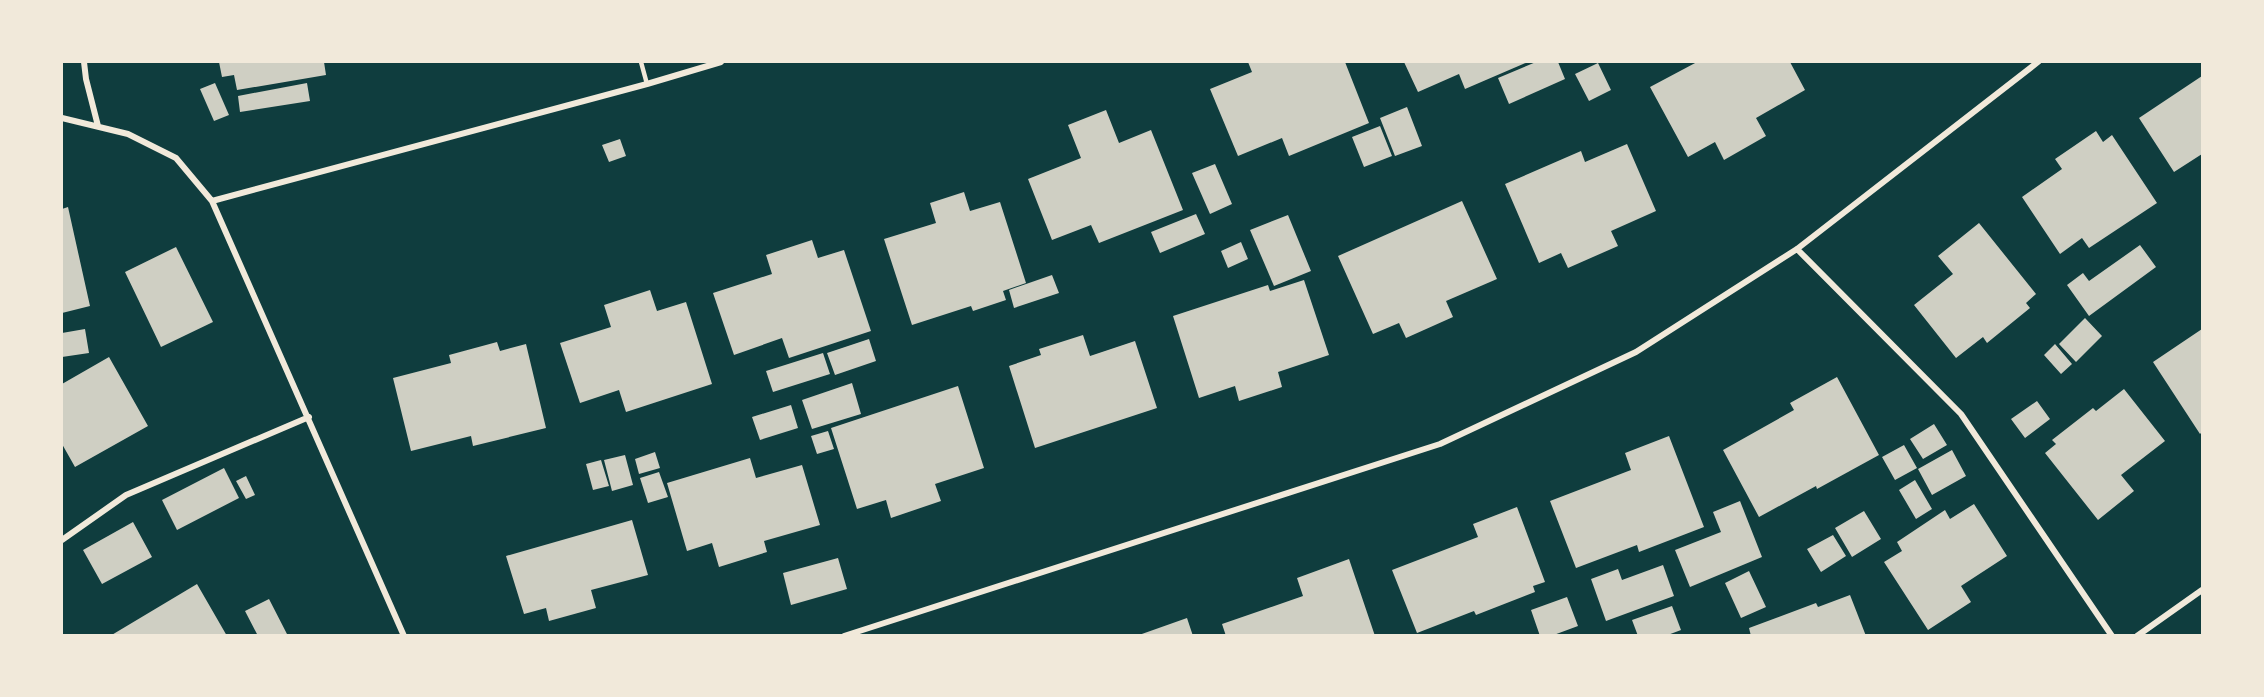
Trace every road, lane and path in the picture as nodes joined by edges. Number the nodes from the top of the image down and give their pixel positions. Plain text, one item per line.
1 (84, 62) edge
2 (641, 62) edge
3 (721, 62) edge
4 (2038, 62) edge
5 (647, 84) junction
6 (62, 118) edge
7 (98, 126) junction
8 (212, 201) junction
9 (1797, 249) junction
10 (309, 417) junction
11 (62, 540) edge
12 (2202, 590) edge
13 (404, 636) edge
14 (844, 636) edge
15 (2112, 636) edge
16 (2137, 636) edge

1 - 7 street
2 - 5 lane
3 - 5 street
4 - 9 street
5 - 8 street
6 - 7 street
7 - 8 street
8 - 10 street
9 - 14 street
9 - 15 street
10 - 11 street
10 - 13 street
12 - 16 street

